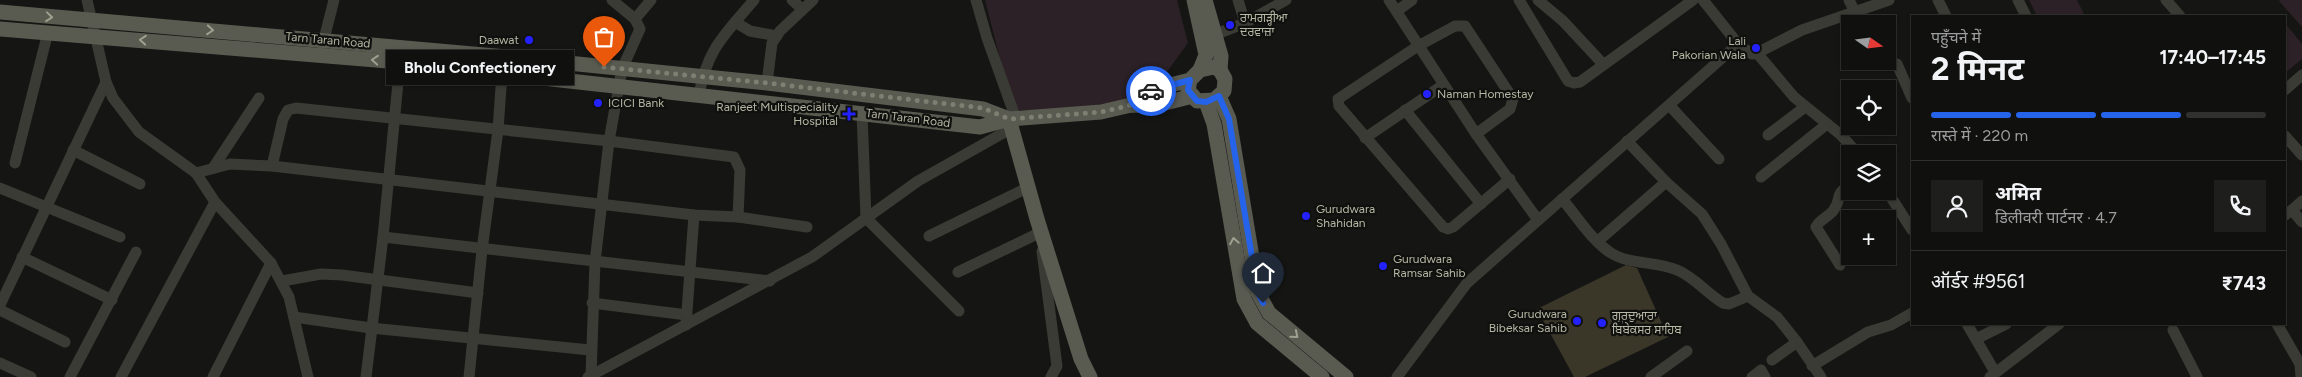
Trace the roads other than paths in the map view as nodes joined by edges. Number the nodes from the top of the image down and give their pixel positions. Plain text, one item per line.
1 (87, 0) edge
2 (334, 0) edge
3 (612, 0) edge
4 (651, 0) edge
5 (754, 0) edge
6 (792, 0) edge
7 (813, 0) edge
8 (976, 0) edge
9 (1194, 0) edge
10 (1205, 0) edge
11 (1238, 0) edge
12 (1286, 0) edge
13 (1389, 0) edge
14 (1412, 0) edge
15 (1519, 0) edge
16 (1538, 0) edge
17 (1693, 0) edge
18 (1703, 0) edge
19 (1849, 0) edge
20 (1889, 0) edge
21 (1938, 0) edge
22 (2018, 0) edge
23 (2166, 0) edge
24 (802, 10) junction
25 (1397, 11) junction
26 (0, 12) edge
27 (1855, 12) junction
28 (1946, 15) edge
29 (2026, 15) edge
30 (2179, 15) edge
31 (635, 19) junction
32 (735, 22) junction
33 (1245, 23) junction
34 (93, 28) junction
35 (0, 29) edge
36 (48, 32) junction
37 (1214, 34) junction
38 (777, 36) junction
39 (323, 39) junction
40 (1738, 44) junction
41 (1418, 46) junction
42 (1757, 53) junction
43 (321, 55) junction
44 (400, 62) junction
45 (1603, 64) junction
46 (1897, 64) dead end
47 (622, 69) junction
48 (1220, 70) junction
49 (502, 73) junction
50 (1195, 75) junction
51 (2302, 75) edge
52 (702, 77) junction
53 (106, 82) junction
54 (767, 83) junction
55 (1443, 85) junction
56 (619, 86) junction
57 (2286, 89) edge
58 (699, 94) junction
59 (1911, 96) edge
60 (259, 98) dead end
61 (1206, 98) junction
62 (1131, 105) junction
63 (1670, 106) junction
64 (1805, 107) junction
65 (1405, 110) junction
66 (862, 113) junction
67 (394, 119) junction
68 (1012, 122) junction
69 (1827, 124) junction
70 (498, 130) junction
71 (1476, 134) junction
72 (1768, 135) dead end
73 (2286, 137) edge
74 (1365, 138) junction
75 (609, 141) junction
76 (1627, 141) junction
77 (1850, 145) edge
78 (73, 150) junction
79 (2302, 155) edge
80 (1720, 159) dead end
81 (15, 163) dead end
82 (272, 166) junction
83 (213, 168) junction
84 (196, 173) junction
85 (389, 178) junction
86 (1761, 178) dead end
87 (1510, 179) junction
88 (1666, 182) junction
89 (140, 184) dead end
90 (1029, 187) junction
91 (0, 188) edge
92 (490, 192) junction
93 (1841, 192) edge
94 (1562, 198) junction
95 (1892, 200) edge
96 (2302, 201) edge
97 (215, 202) junction
98 (601, 203) junction
99 (1480, 204) junction
100 (46, 206) junction
101 (2288, 212) edge
102 (694, 215) junction
103 (738, 217) junction
104 (866, 218) junction
105 (1538, 220) junction
106 (2302, 222) edge
107 (1038, 226) junction
108 (807, 227) dead end
109 (1911, 228) edge
110 (929, 236) dead end
111 (120, 237) dead end
112 (383, 237) junction
113 (1598, 241) junction
114 (482, 250) junction
115 (136, 252) dead end
116 (22, 257) junction
117 (595, 262) junction
118 (271, 263) junction
119 (1840, 265) dead end
120 (958, 272) dead end
121 (690, 273) junction
122 (378, 279) junction
123 (282, 281) junction
124 (770, 281) junction
125 (478, 293) junction
126 (1748, 296) junction
127 (112, 300) junction
128 (592, 303) junction
129 (0, 305) edge
130 (0, 310) edge
131 (959, 311) dead end
132 (1911, 314) edge
133 (294, 317) junction
134 (686, 320) junction
135 (1968, 325) edge
136 (2004, 325) edge
137 (2058, 325) edge
138 (2278, 325) edge
139 (371, 328) junction
140 (2173, 330) dead end
141 (474, 338) junction
142 (1976, 339) junction
143 (65, 342) dead end
144 (1797, 342) junction
145 (590, 350) junction
146 (1687, 351) dead end
147 (1772, 360) dead end
148 (0, 363) edge
149 (2301, 364) edge
150 (1812, 366) junction
151 (14, 373) edge
152 (1055, 375) edge
153 (1992, 375) edge
154 (589, 376) edge
155 (31, 377) edge
156 (70, 377) edge
157 (121, 377) edge
158 (213, 377) edge
159 (308, 377) edge
160 (366, 377) edge
161 (469, 377) edge
162 (1090, 377) edge
163 (1322, 377) edge
164 (1346, 377) edge
165 (1397, 377) edge
166 (1650, 377) edge
167 (1752, 377) edge
168 (1766, 377) edge
169 (1821, 377) edge
170 (2197, 377) edge
171 (2301, 377) edge

1 - 34 street
2 - 39 street
3 - 31 street
4 - 31 street
5 - 32 street
6 - 24 street
7 - 24 street
8 - 68 street
9 - 50 main road
10 - 37 main road
11 - 33 street
12 - 33 street
13 - 25 street
14 - 25 street
15 - 45 street
16 - 45 street
17 - 45 street
18 - 40 street
19 - 27 street
20 - 27 street
21 - 28 street
22 - 29 street
23 - 30 street
24 - 38 street
25 - 41 street
26 -> 34 main road, Tarn Taran Road
27 - 42 street
31 - 47 street
32 - 38 street
32 - 52 street
33 - 37 street
34 - 36 main road, Tarn Taran Road
34 -> 39 main road, Tarn Taran Road
43 -> 34 main road, Tarn Taran Road
34 - 53 street
35 - 36 main road, Tarn Taran Road
36 - 81 street
37 - 48 main road
38 - 54 street
39 - 43 street
39 - 47 main road, Tarn Taran Road
40 - 42 street
40 - 63 street
41 - 55 street
41 - 71 street
41 - 74 street
42 - 64 street
44 -> 43 main road, Tarn Taran Road
44 - 49 main road, Tarn Taran Road
44 - 67 street
46 - 59 street
47 - 52 main road, Tarn Taran Road
47 - 56 street
48 - 50 main road
48 - 61 main road
49 - 56 main road, Tarn Taran Road
49 - 70 street
50 - 61 main road
50 - 62 main road
51 - 57 street
52 - 54 main road, Tarn Taran Road
52 - 58 street
53 - 78 street
53 - 84 street
54 - 68 main road, Tarn Taran Road
55 - 65 street
55 - 71 street
56 - 58 main road, Tarn Taran Road
56 - 75 street
58 - 66 main road, Tarn Taran Road
60 - 83 street
61 - 62 main road
163 -> 61 main road
61 -> 164 main road
62 - 68 main road
63 - 76 street
63 - 80 street
64 - 69 street
64 - 72 street
65 - 74 street
65 - 99 street
66 - 68 main road, Tarn Taran Road
66 - 104 street
67 - 70 street
67 - 82 street
67 - 85 street
68 - 90 main road
68 - 104 street
69 - 77 street
69 - 86 street
70 - 75 street
70 - 92 street
71 - 87 street
73 - 79 street
74 - 99 street
75 - 98 street
75 - 103 street
76 - 88 street
76 - 94 street
78 - 89 street
78 - 100 street
82 - 83 street
82 - 85 street
83 - 84 street
84 - 97 street
85 - 92 street
85 - 112 street
87 - 99 street
87 - 105 street
88 - 113 street
88 - 126 street
90 - 107 main road
90 - 110 street
91 - 100 street
92 - 98 street
92 - 114 street
93 - 119 street
94 - 105 street
94 - 113 street
95 - 109 street
96 - 101 street
97 - 118 street
97 - 157 street
98 - 102 street
98 - 117 street
100 - 111 street
100 - 116 street
101 - 106 street
102 - 103 street
102 - 121 street
103 - 108 street
104 - 124 street
104 - 131 street
105 - 165 street
107 - 120 street
107 - 152 street
107 - 162 main road
112 - 114 street
112 - 122 street
113 - 126 street
114 - 117 street
114 - 125 street
115 - 127 street
116 - 127 street
116 - 129 street
117 - 121 street
117 - 128 street
118 - 123 street
118 - 158 street
121 - 124 street
121 - 134 street
122 - 123 street
122 - 125 street
122 - 139 street
123 - 133 street
124 - 134 street
125 - 141 street
126 - 144 street
127 - 156 street
128 - 134 street
128 - 145 street
130 - 143 street
132 - 150 street
133 - 139 street
133 - 159 street
134 - 154 street
135 - 142 street
136 - 142 street
137 - 153 street
138 - 149 street
139 - 141 street
139 - 160 street
140 - 170 street
141 - 145 street
141 - 161 street
142 - 153 street
144 - 147 street
144 - 150 street
145 - 154 street
146 - 166 street
148 - 151 street
149 - 171 street
150 - 169 street
151 - 155 street
167 - 168 street

